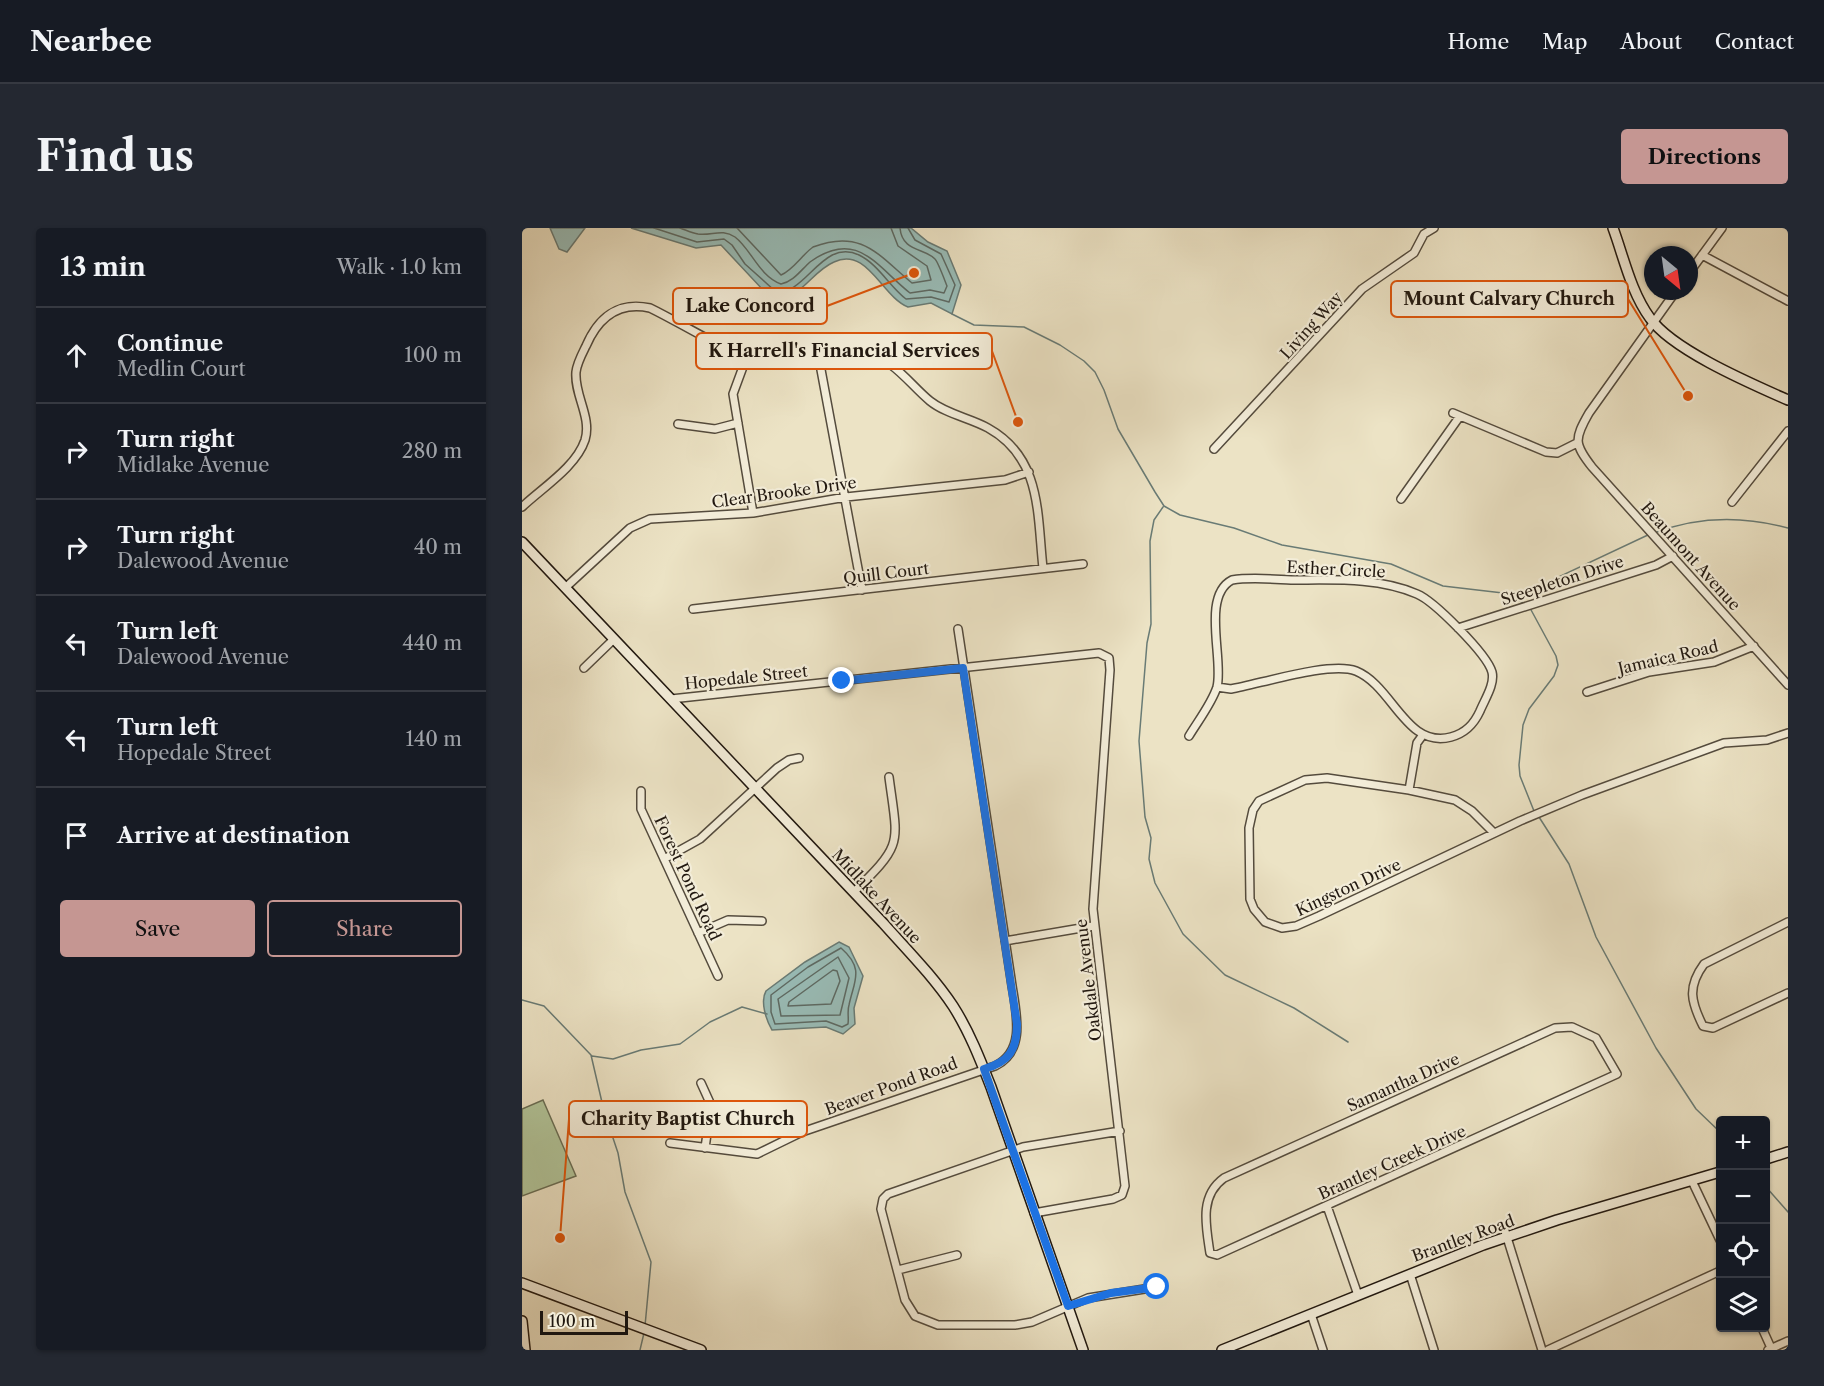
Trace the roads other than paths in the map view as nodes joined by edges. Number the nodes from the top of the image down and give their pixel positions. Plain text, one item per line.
1 (1434, 228) edge
2 (1613, 228) edge
3 (1722, 228) edge
4 (1702, 255) junction
5 (1698, 261) edge
6 (1670, 300) edge
7 (1788, 301) edge
8 (1653, 323) junction
9 (747, 356) junction
10 (819, 359) junction
11 (1788, 400) edge
12 (738, 423) junction
13 (678, 424) dead end
14 (1788, 431) edge
15 (1577, 443) junction
16 (1214, 448) dead end
17 (1029, 472) junction
18 (846, 497) junction
19 (1401, 499) dead end
20 (1732, 502) dead end
21 (522, 507) edge
22 (753, 513) junction
23 (522, 542) edge
24 (1673, 556) junction
25 (1083, 564) dead end
26 (1043, 568) junction
27 (565, 588) junction
28 (862, 590) junction
29 (693, 609) dead end
30 (1458, 628) junction
31 (958, 629) dead end
32 (614, 639) junction
33 (1754, 646) junction
34 (1109, 658) joint
35 (584, 668) dead end
36 (963, 668) junction
37 (1788, 685) edge
38 (1217, 687) junction
39 (1587, 692) dead end
40 (670, 699) junction
41 (1788, 733) edge
42 (1189, 736) dead end
43 (1422, 736) junction
44 (799, 758) dead end
45 (889, 777) dead end
46 (755, 789) junction
47 (1409, 790) junction
48 (641, 791) dead end
49 (1494, 833) junction
50 (664, 859) junction
51 (854, 892) junction
52 (762, 921) dead end
53 (1788, 922) edge
54 (1093, 926) junction
55 (698, 933) junction
56 (1005, 941) junction
57 (718, 976) dead end
58 (1788, 993) edge
59 (984, 1069) junction
60 (1617, 1074) joint
61 (701, 1083) dead end
62 (1120, 1131) junction
63 (670, 1143) dead end
64 (705, 1148) junction
65 (1012, 1150) junction
66 (1788, 1152) edge
67 (1770, 1158) edge
68 (1716, 1173) edge
69 (1692, 1181) junction
70 (1327, 1206) junction
71 (1034, 1213) junction
72 (1206, 1216) joint
73 (1716, 1232) edge
74 (1506, 1234) junction
75 (957, 1255) dead end
76 (898, 1270) junction
77 (1716, 1273) edge
78 (1410, 1274) junction
79 (522, 1283) edge
80 (1157, 1287) dead end
81 (1358, 1295) junction
82 (1068, 1306) junction
83 (1311, 1314) junction
84 (522, 1321) edge
85 (1764, 1332) edge
86 (1788, 1341) edge
87 (1771, 1349) edge
88 (525, 1350) edge
89 (700, 1350) edge
90 (1083, 1350) edge
91 (1222, 1350) edge
92 (1323, 1350) edge
93 (1434, 1350) edge
94 (1542, 1350) edge
95 (1548, 1350) edge

1 - 16 street, Living Way
2 - 8 street
3 - 4 street
4 - 5 street
4 - 7 street
6 - 8 street
8 - 11 street
8 - 15 street
9 - 10 street
9 - 12 street
9 - 21 street
10 - 17 street
10 - 18 street
12 - 13 street
12 - 22 street
14 - 20 street
15 - 19 street
15 - 24 street, Beaumont Avenue
17 - 18 street, Clear Brooke Drive
17 - 26 street
18 - 22 street, Clear Brooke Drive
18 - 28 street
22 - 27 street, Clear Brooke Drive
23 - 27 street, Midlake Avenue
24 - 30 street, Steepleton Drive
24 - 33 street, Beaumont Avenue
25 - 26 street, Quill Court
26 - 28 street, Quill Court
27 - 32 street, Midlake Avenue
28 - 29 street, Quill Court
30 - 38 street, Esther Circle
30 - 43 street, Esther Circle
31 - 36 street, Beaver Pond Road
32 - 35 street
32 - 40 street, Midlake Avenue
33 - 37 street, Beaumont Avenue
33 - 39 street, Jamaica Road
34 - 36 street, Hopedale Street
34 - 54 street, Oakdale Avenue
36 - 40 street, Hopedale Street
36 - 56 street, Beaver Pond Road
38 - 42 street, Esther Circle
38 - 43 street
40 - 46 street, Midlake Avenue
41 - 49 street, Kingston Drive
43 - 47 street
44 - 46 street
45 - 51 street
46 - 50 street
46 - 51 street, Midlake Avenue
47 - 49 street, Kingston Drive
47 - 49 street, Kingston Drive
48 - 50 street, Forest Pond Road
50 - 55 street, Forest Pond Road
51 - 59 street, Midlake Avenue
52 - 55 street
53 - 58 street
54 - 56 street
54 - 62 street, Oakdale Avenue
55 - 57 street, Forest Pond Road
56 - 59 street, Beaver Pond Road
59 - 64 street, Beaver Pond Road
59 - 65 street, Midlake Avenue
60 - 70 street, Brantley Creek Drive
60 - 72 street, Samantha Drive
61 - 64 street
62 - 65 street
62 - 71 street, Oakdale Avenue
63 - 64 street, Beaver Pond Road
65 - 71 street, Midlake Avenue
65 - 76 street
66 - 67 street
68 - 69 street, Brantley Road
69 - 73 street
69 - 74 street, Brantley Road
70 - 72 street, Brantley Creek Drive
70 - 81 street
71 - 82 street, Midlake Avenue
74 - 78 street, Brantley Road
74 - 94 street
75 - 76 street
76 - 82 street
77 - 95 street
78 - 81 street, Brantley Road
78 - 93 street
79 - 89 street
80 - 82 street
81 - 83 street, Brantley Road
82 - 90 street, Midlake Avenue
83 - 91 street, Brantley Road
83 - 92 street
84 - 88 street
85 - 87 street
86 - 87 street

